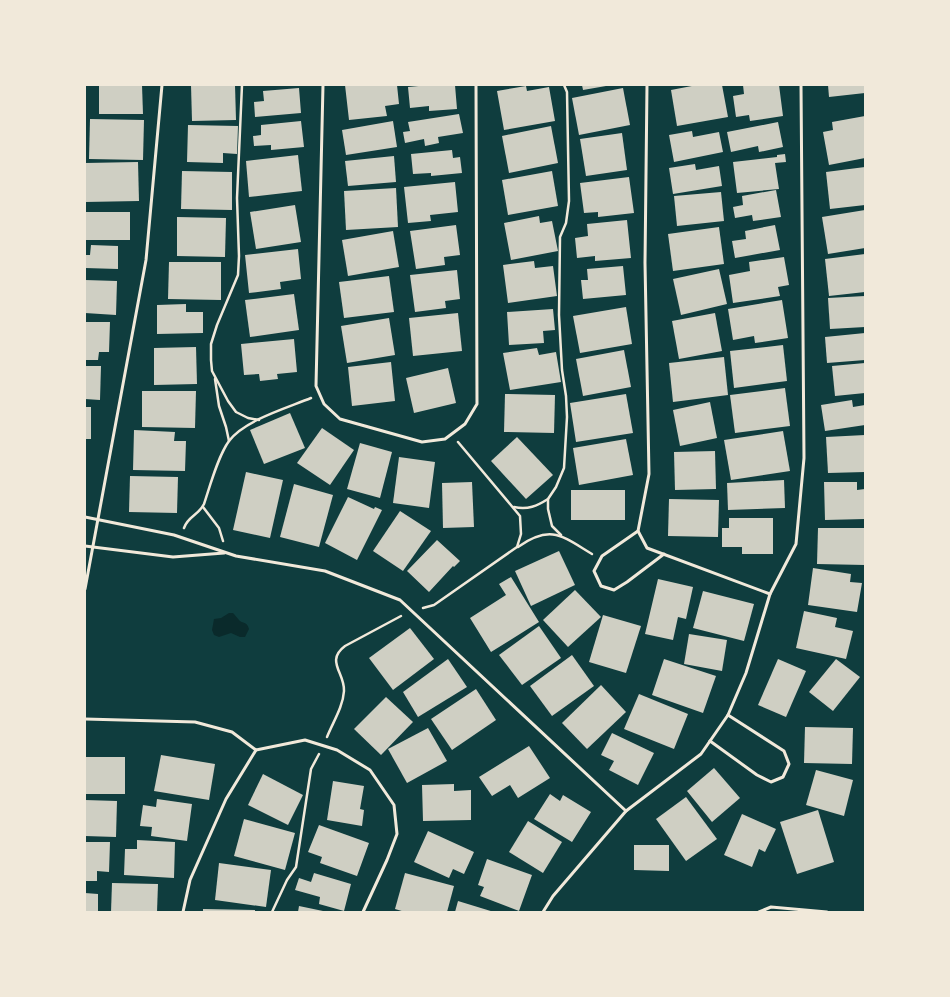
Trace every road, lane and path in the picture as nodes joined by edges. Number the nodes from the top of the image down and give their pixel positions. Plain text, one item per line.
1 (162, 85) edge
2 (242, 85) edge
3 (323, 85) edge
4 (476, 85) edge
5 (564, 85) edge
6 (646, 85) edge
7 (801, 85) edge
8 (215, 377) junction
9 (320, 395) junction
10 (259, 420) junction
11 (452, 434) junction
12 (230, 441) junction
13 (548, 499) junction
14 (203, 507) junction
15 (514, 507) junction
16 (85, 517) edge
17 (98, 519) junction
18 (638, 531) junction
19 (561, 535) junction
20 (181, 538) junction
21 (85, 546) edge
22 (93, 547) junction
23 (517, 547) junction
24 (226, 553) junction
25 (664, 554) junction
26 (600, 559) junction
27 (85, 589) edge
28 (770, 594) junction
29 (412, 612) junction
30 (728, 715) junction
31 (85, 719) edge
32 (710, 741) junction
33 (322, 746) junction
34 (256, 750) junction
35 (626, 811) junction
36 (184, 912) edge
37 (272, 912) edge
38 (363, 912) edge
39 (543, 912) edge
40 (759, 912) edge
41 (827, 912) edge

1 - 17 lane
2 - 8 path
3 - 9 lane
4 - 11 lane
5 - 13 path
6 - 18 lane
7 - 28 lane
8 - 10 path
8 - 12 path
9 - 10 path
9 - 11 lane
10 - 12 path
11 - 15 path
12 - 14 path
13 - 15 path
13 - 19 path
14 - 20 path
14 - 24 path
15 - 23 path
16 - 17 lane
17 - 20 lane
17 - 22 lane
18 - 25 lane
18 - 26 lane
19 - 23 path
19 - 26 path
20 - 24 lane
21 - 22 lane
22 - 24 lane
22 - 27 lane
23 - 29 path
24 - 29 lane
25 - 26 lane
25 - 28 lane
28 - 30 lane
29 - 33 path
29 - 35 lane
30 - 32 lane
30 - 32 lane
31 - 34 lane
32 - 35 lane
33 - 34 lane
33 - 37 path
33 - 38 lane
34 - 36 lane
35 - 39 lane
40 - 41 lane

